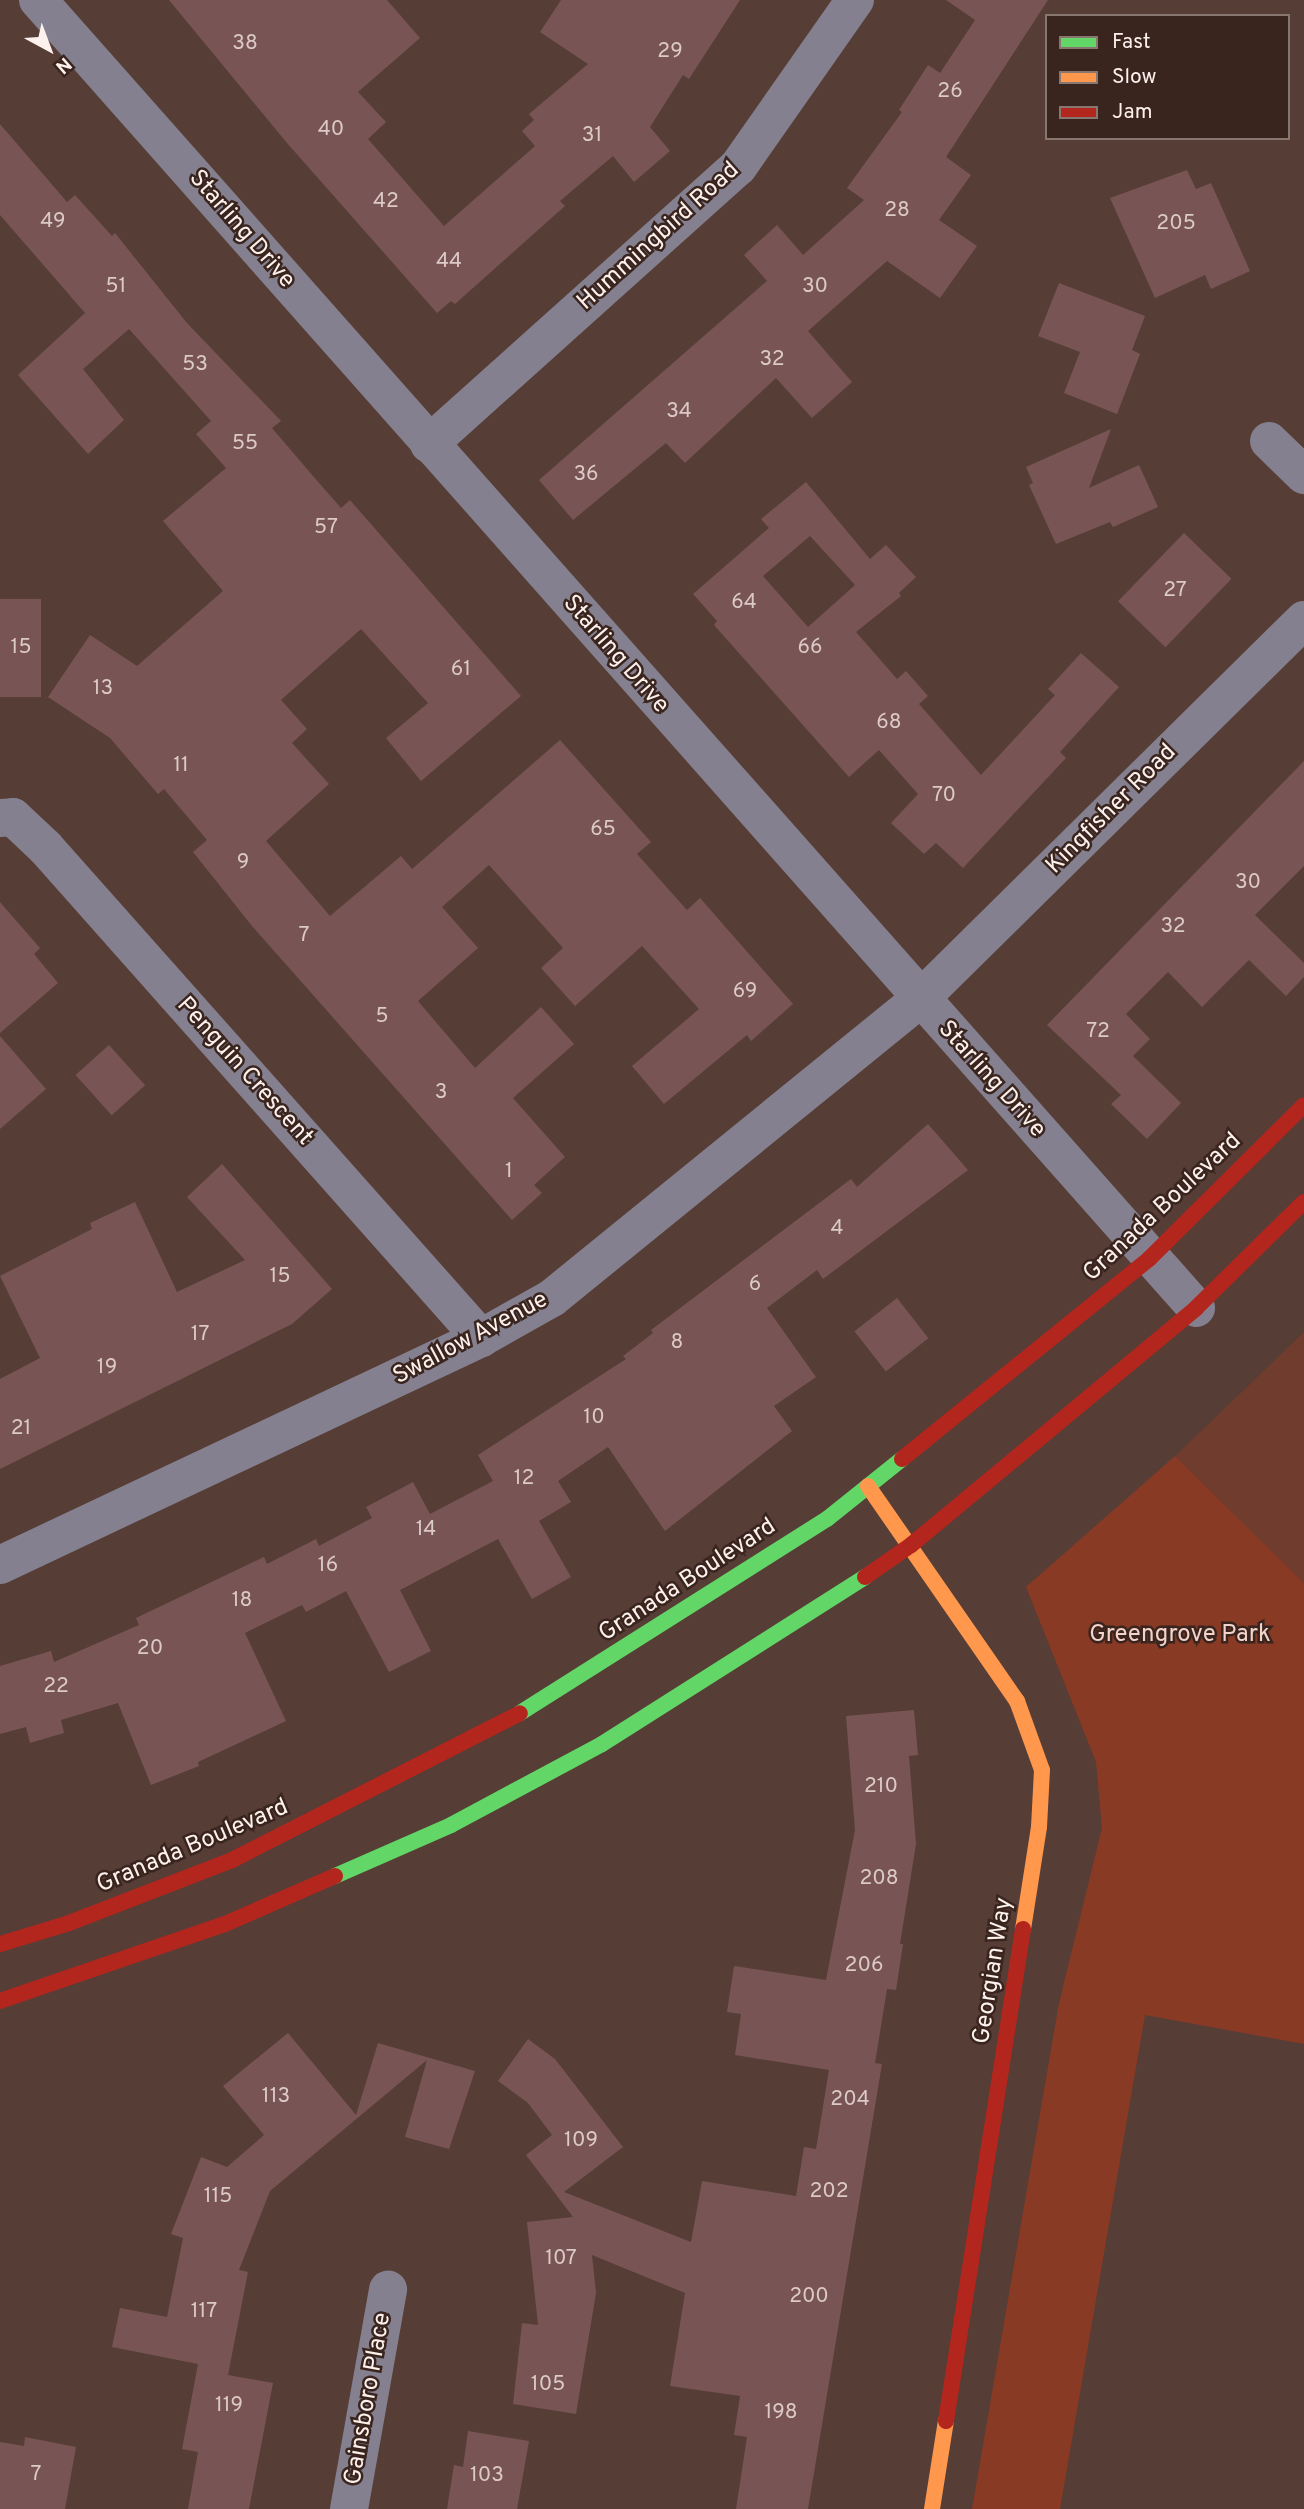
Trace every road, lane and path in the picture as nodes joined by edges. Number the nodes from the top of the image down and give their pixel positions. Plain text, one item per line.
1 (38, 0) edge
2 (855, 0) edge
3 (1269, 441) dead end
4 (429, 444) junction
5 (1304, 475) edge
6 (1304, 620) edge
7 (0, 818) edge
8 (919, 1000) junction
9 (1304, 1105) edge
10 (1304, 1202) edge
11 (1149, 1259) junction
12 (1196, 1308) junction
13 (481, 1338) junction
14 (868, 1486) junction
15 (911, 1545) junction
16 (0, 1565) edge
17 (0, 1944) edge
18 (0, 2001) edge
19 (388, 2289) dead end
20 (349, 2509) edge
21 (932, 2509) edge

1 - 4 street, Starling Drive
2 - 4 street, Hummingbird Road
3 - 5 street
4 - 8 street, Starling Drive
6 - 8 street, Kingfisher Road
7 - 13 street, Penguin Crescent
8 - 11 street, Starling Drive
8 - 13 street, Swallow Avenue
9 - 11 main road, Granada Boulevard
10 - 12 main road
11 - 12 street, Starling Drive
11 - 14 main road, Granada Boulevard
12 - 15 main road
13 - 16 street, Swallow Avenue
14 - 15 main road, Georgian Way
14 - 17 main road, Granada Boulevard
15 - 18 main road
15 - 21 main road, Georgian Way
19 - 20 street, Gainsboro Place

